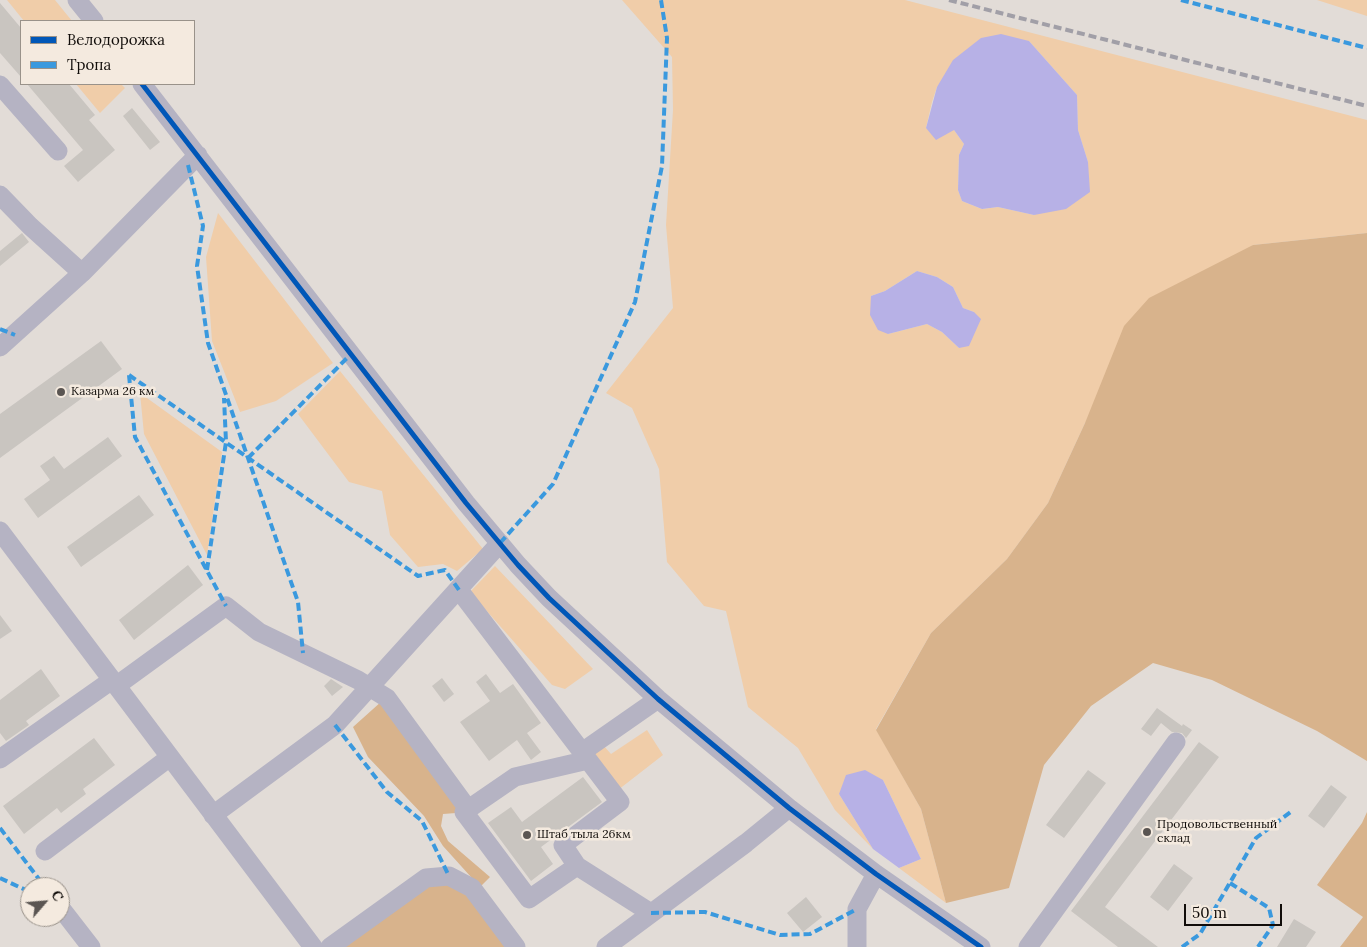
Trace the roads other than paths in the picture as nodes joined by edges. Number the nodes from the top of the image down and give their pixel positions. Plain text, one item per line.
1 (78, 0) edge
2 (93, 20) edge
3 (0, 85) edge
4 (143, 85) edge
5 (58, 151) dead end
6 (198, 155) junction
7 (0, 195) edge
8 (82, 273) junction
9 (0, 347) edge
10 (0, 531) edge
11 (500, 543) junction
12 (6, 552) edge
13 (459, 590) junction
14 (114, 683) junction
15 (369, 687) junction
16 (658, 698) junction
17 (1176, 742) dead end
18 (585, 756) junction
19 (170, 757) junction
20 (0, 759) edge
21 (789, 808) junction
22 (468, 809) junction
23 (213, 815) junction
24 (45, 851) dead end
25 (578, 866) junction
26 (876, 874) junction
27 (651, 913) junction
28 (70, 920) edge
29 (91, 947) edge
30 (313, 947) edge
31 (330, 947) edge
32 (516, 947) edge
33 (606, 947) edge
34 (857, 947) edge
35 (981, 947) edge
36 (1028, 947) edge

1 - 2 street
3 - 5 street
4 - 6 street
6 - 8 street
6 - 11 street
7 - 8 street
8 - 9 street
10 - 12 street
11 - 13 street
11 - 16 street
12 - 14 street
13 - 15 street
13 - 18 street
14 - 15 street
14 - 19 street
14 - 20 street
15 - 22 street
15 - 23 street
16 - 18 street
16 - 21 street
17 - 36 street
18 - 22 street
18 - 25 street
19 - 23 street
19 - 24 street
21 - 26 street
21 - 27 street
22 - 25 street
23 - 30 street
25 - 27 street
26 - 34 street
26 - 35 street
27 - 33 street
28 - 29 street
31 - 32 street

